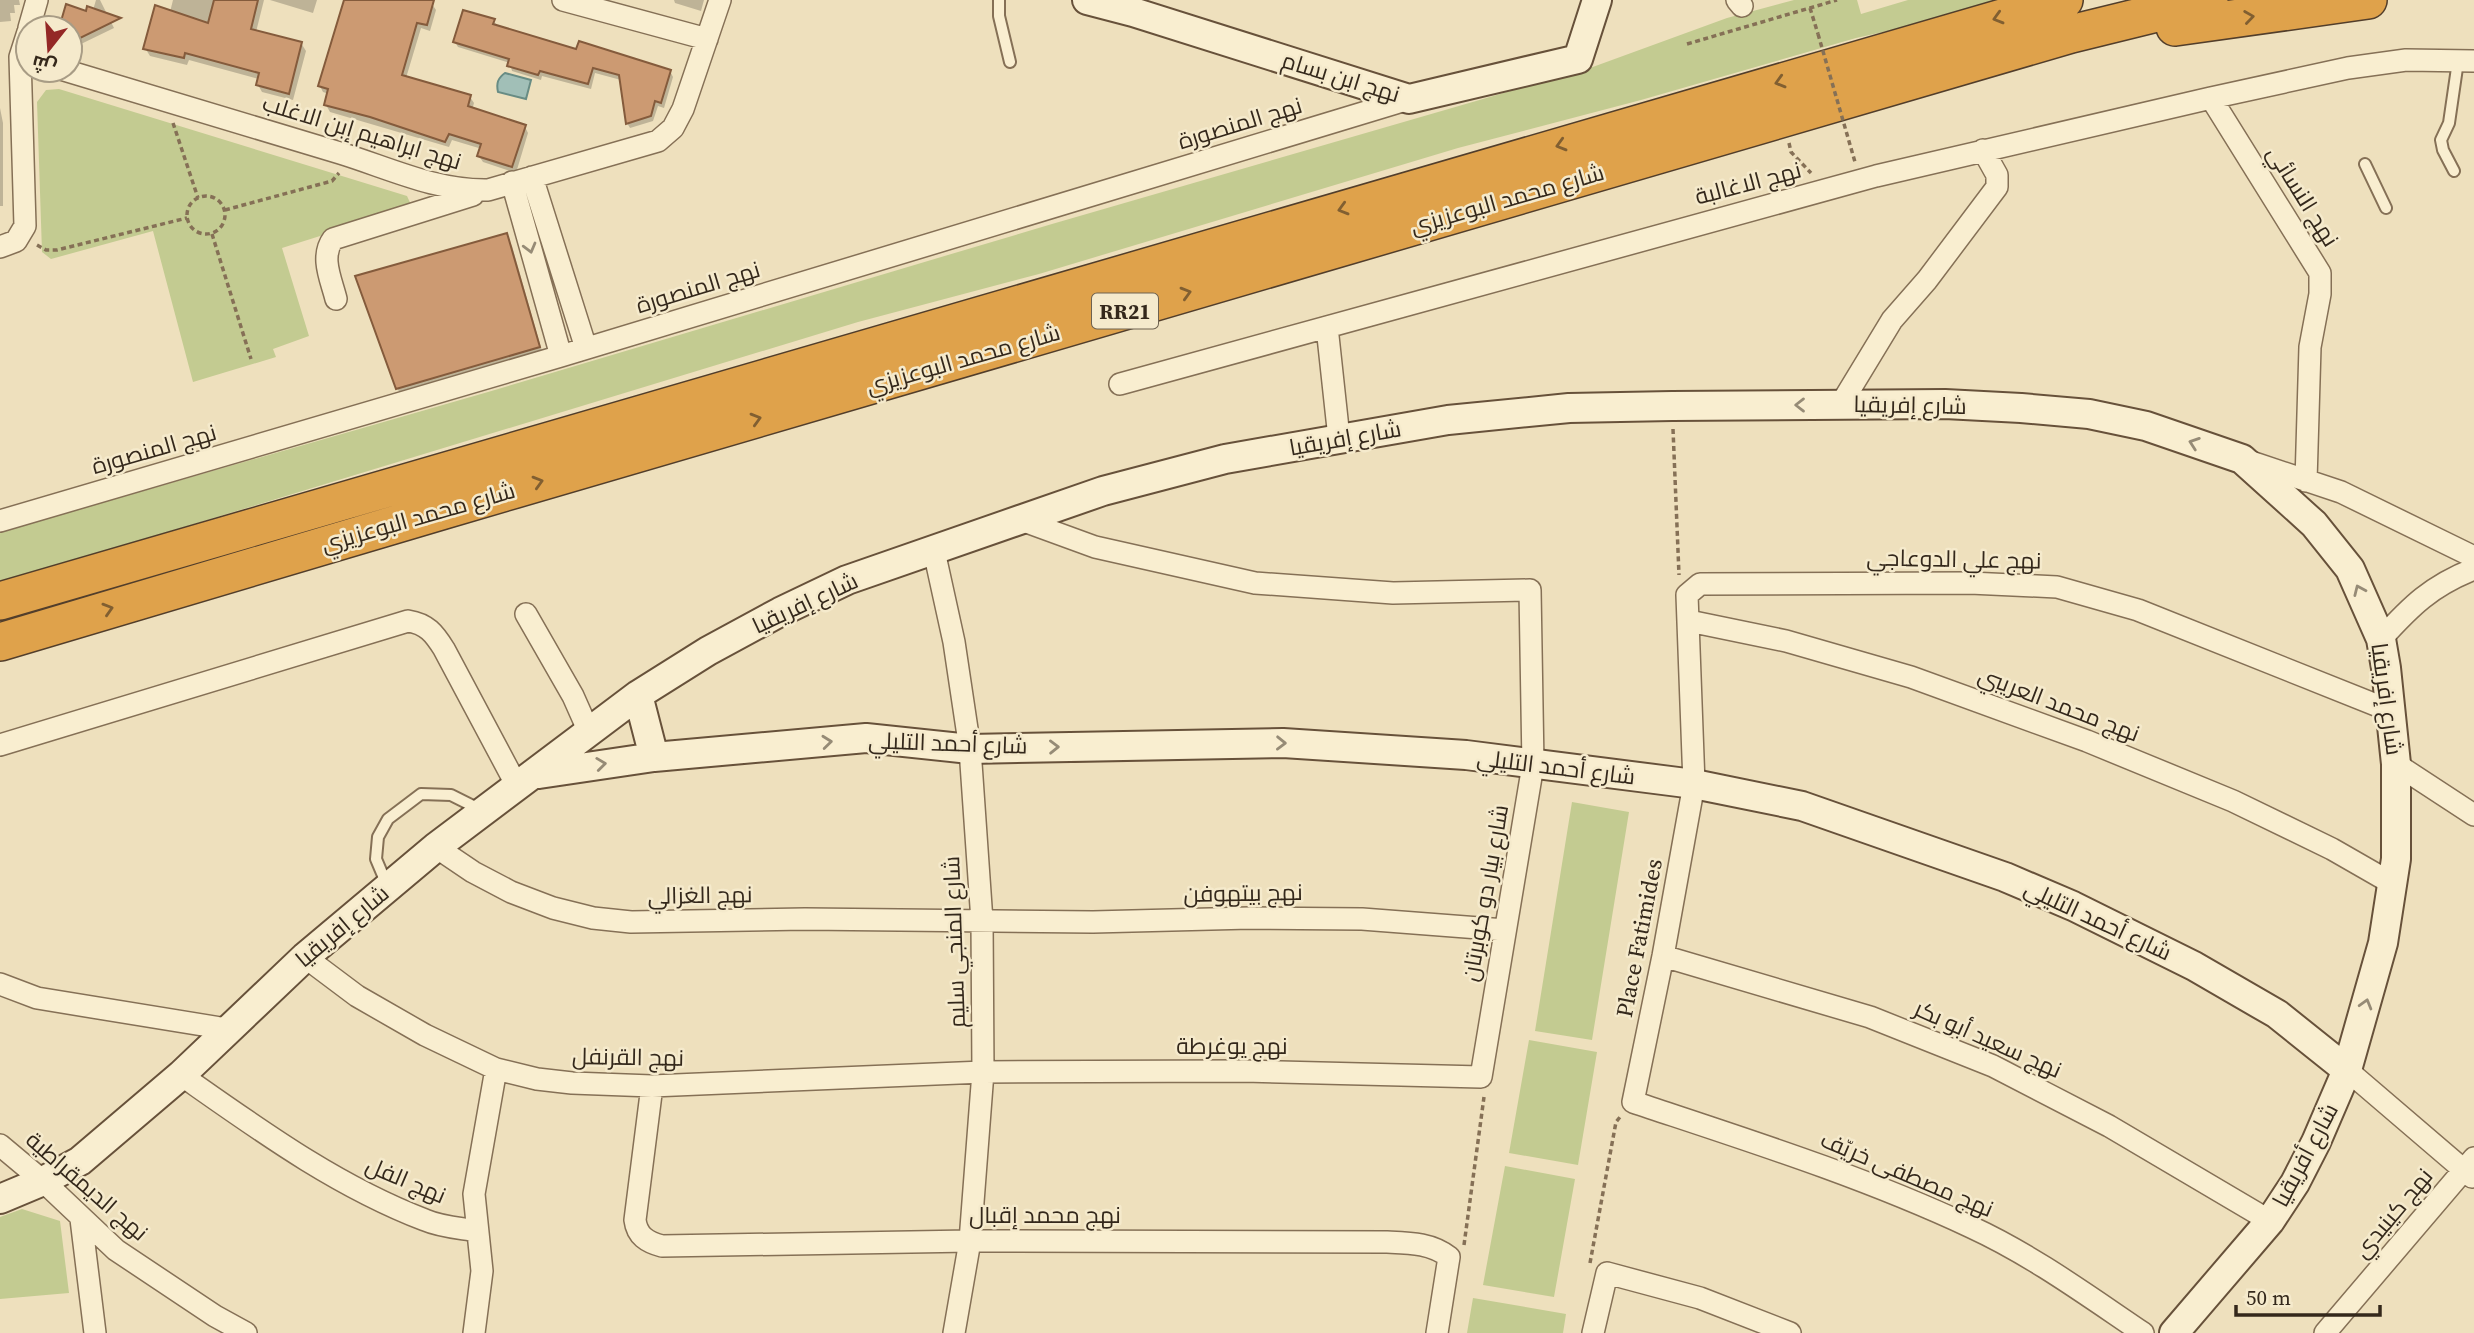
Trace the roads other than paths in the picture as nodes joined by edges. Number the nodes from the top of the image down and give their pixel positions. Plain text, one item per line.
1 (563, 0) edge
2 (720, 0) edge
3 (999, 0) edge
4 (1087, 0) edge
5 (1597, 0) edge
6 (2209, 0) edge
7 (2368, 0) edge
8 (2056, 1) edge
9 (2060, 37) junction
10 (707, 38) junction
11 (2466, 61) edge
12 (1010, 62) dead end
13 (84, 76) edge
14 (18, 84) edge
15 (2211, 98) junction
16 (1409, 99) junction
17 (1983, 150) junction
18 (2365, 164) dead end
19 (2454, 171) dead end
20 (522, 179) junction
21 (488, 190) junction
22 (2386, 208) dead end
23 (0, 247) edge
24 (336, 299) dead end
25 (1327, 327) junction
26 (586, 348) junction
27 (561, 356) junction
28 (1120, 384) dead end
29 (1841, 404) junction
30 (1339, 438) junction
31 (2242, 459) junction
32 (2306, 481) junction
33 (1021, 520) junction
34 (0, 522) edge
35 (934, 551) junction
36 (2474, 557) edge
37 (2474, 569) edge
38 (0, 601) edge
39 (526, 614) dead end
40 (1689, 621) junction
41 (2381, 639) junction
42 (0, 642) edge
43 (638, 695) junction
44 (2391, 711) junction
45 (589, 732) junction
46 (0, 745) edge
47 (970, 749) junction
48 (654, 757) junction
49 (2396, 764) junction
50 (1533, 765) junction
51 (525, 780) junction
52 (1694, 784) junction
53 (484, 811) junction
54 (2474, 816) edge
55 (436, 847) junction
56 (2393, 884) junction
57 (388, 887) junction
58 (982, 921) junction
59 (1505, 930) junction
60 (1663, 956) junction
61 (304, 957) junction
62 (0, 984) edge
63 (227, 1029) junction
64 (496, 1069) junction
65 (2347, 1070) junction
66 (983, 1072) junction
67 (181, 1075) junction
68 (1481, 1077) joint
69 (652, 1086) junction
70 (1633, 1102) joint
71 (0, 1145) edge
72 (2471, 1169) edge
73 (43, 1181) junction
74 (0, 1199) edge
75 (81, 1219) junction
76 (2270, 1221) junction
77 (477, 1231) junction
78 (970, 1241) junction
79 (95, 1333) edge
80 (246, 1333) edge
81 (474, 1333) edge
82 (954, 1333) edge
83 (1437, 1333) edge
84 (1593, 1333) edge
85 (1790, 1333) edge
86 (2143, 1333) edge
87 (2175, 1333) edge
88 (2325, 1333) edge

1 - 10 street
2 - 10 street, نهج ابراهيم إبن الاغلب
3 - 12 lane
4 - 16 street, نهج ابن بسام
5 - 16 street, نهج ابن بسام
6 - 9 highway, شارع محمد البوعزيزي / RR21
9 -> 7 highway
8 -> 38 highway, شارع محمد البوعزيزي / RR21
42 -> 9 highway, شارع محمد البوعزيزي / RR21
10 - 20 street, نهج ابراهيم إبن الاغلب
11 - 15 street
11 - 19 lane
13 - 21 street, نهج ابراهيم إبن الاغلب
14 - 23 street
15 - 17 street, نهج الاغالبة
15 - 32 street, نهج النسائي
16 - 26 street, نهج المنصورة
17 - 25 street, نهج الاغالبة
17 - 29 street
18 - 22 lane
20 - 21 street, نهج ابراهيم إبن الاغلب
20 - 26 street
20 -> 27 street
21 - 24 street
25 - 28 street, نهج الاغالبة
25 - 30 street
26 - 27 street, نهج المنصورة
27 - 34 street, نهج المنصورة
29 -> 30 street, شارع إفريقيا
31 -> 29 street, شارع إفريقيا
30 - 33 street, شارع إفريقيا
31 - 32 street
41 -> 31 street, شارع إفريقيا
32 - 36 street
33 - 35 street, شارع إفريقيا
33 - 50 street, شارع بيار دو كوبرتان
35 - 43 street, شارع إفريقيا
35 - 47 street, شارع المنجي سليم
37 - 41 street
39 - 45 street
40 - 44 street, نهج علي الدوعاجي
40 - 52 street
40 - 56 street, نهج محمد العريبي
41 - 44 street, شارع إفريقيا
43 - 45 street, شارع إفريقيا
43 - 48 street
44 - 49 street, شارع إفريقيا
45 - 51 street, شارع إفريقيا
46 - 51 street
48 -> 47 street, شارع أحمد التليلي
47 -> 50 street, شارع أحمد التليلي
47 - 58 street, شارع المنجي سليم
51 -> 48 street, شارع أحمد التليلي
49 - 54 street
49 - 56 street, شارع إفريقيا
50 - 52 street, شارع أحمد التليلي
50 - 59 street, شارع بيار دو كوبرتان
51 - 53 street, شارع إفريقيا
52 - 60 street, Place Fatimides
52 - 65 street, شارع أحمد التليلي
53 - 55 street, شارع إفريقيا
53 - 57 lane
55 - 57 street, شارع إفريقيا
55 - 58 street, نهج الغزالي
65 -> 56 street, شارع إفريقيا
57 - 61 street, شارع إفريقيا
58 - 59 street, نهج بيتهوفن
58 - 66 street, شارع المنجي سليم
59 - 68 street, شارع بيار دو كوبرتان
60 - 70 street, Place Fatimides
60 - 76 street, نهج سعيد أبو بكر
61 - 63 street, شارع إفريقيا
61 - 64 street, نهج القرنفل
62 - 63 street
63 - 67 street, شارع إفريقيا
64 - 69 street, نهج القرنفل
64 - 77 street, نهج الفل
65 - 72 street, شارع أحمد التليلي
65 - 76 street, شارع أفريقيا
66 - 68 street, نهج يوغرطة
66 - 69 street, نهج القرنفل
66 - 78 street, شارع المنجي سليم
67 - 73 street, شارع إفريقيا
67 - 77 street, نهج الفل
69 - 78 street, نهج محمد إقبال
70 - 86 street, نهج مصطفى خريّف
71 - 73 street, نهج الديمقراطية
72 - 88 street, نهج كينيدي
73 - 74 street, شارع إفريقيا
73 - 75 street, نهج الديمقراطية
75 - 79 street
75 - 80 street, نهج الديمقراطية
76 - 87 street, شارع أفريقيا
77 - 81 street
78 - 82 street, شارع المنجي سليم
78 - 83 street, نهج محمد إقبال
84 - 85 street

